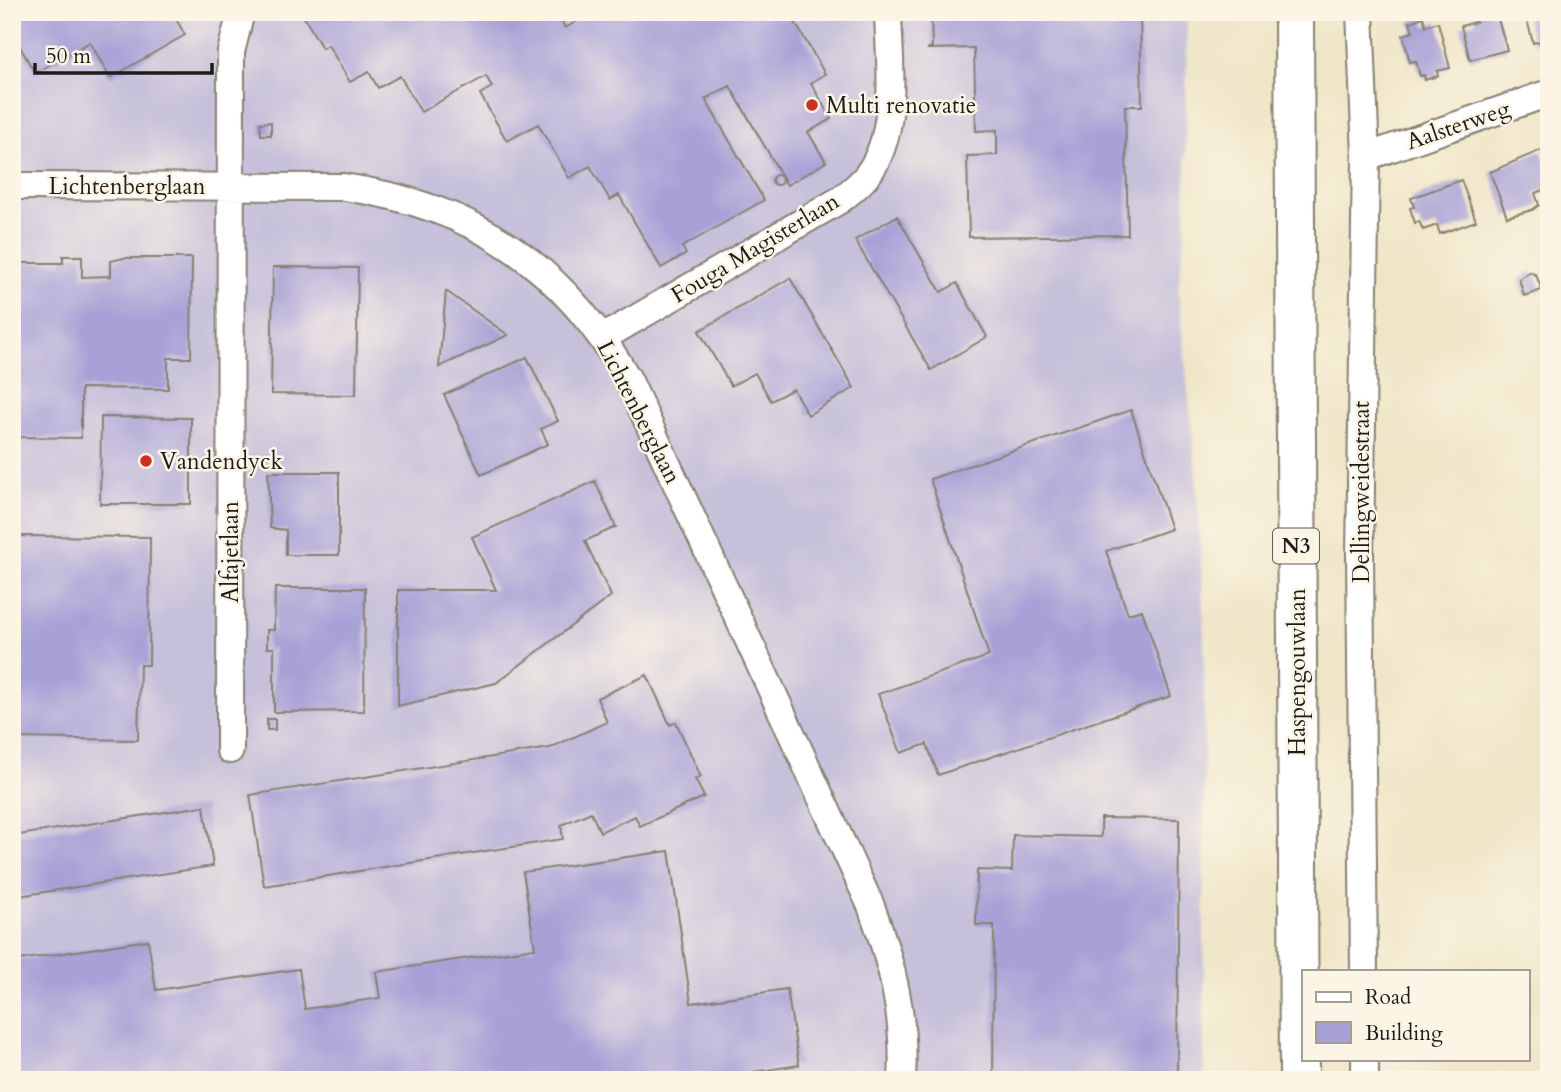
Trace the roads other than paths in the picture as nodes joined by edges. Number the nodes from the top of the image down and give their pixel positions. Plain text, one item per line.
1 (241, 12) edge
2 (888, 12) edge
3 (1294, 12) edge
4 (1360, 12) edge
5 (1549, 93) edge
6 (1366, 157) junction
7 (12, 186) edge
8 (230, 187) junction
9 (604, 337) junction
10 (230, 750) dead end
11 (1364, 970) edge
12 (1365, 1060) edge
13 (902, 1080) edge
14 (1299, 1080) edge
15 (1365, 1080) edge

1 - 8 street
2 - 9 street, Fouga Magisterlaan
3 - 14 main road, Haspengouwlaan / N3
4 - 6 street, Dellingweidestraat
5 - 6 street, Aalsterweg
6 - 11 street, Dellingweidestraat
7 - 8 street, Lichtenberglaan
8 - 9 street, Lichtenberglaan
8 - 10 street, Alfajetlaan
9 - 13 street, Lichtenberglaan
12 - 15 street

